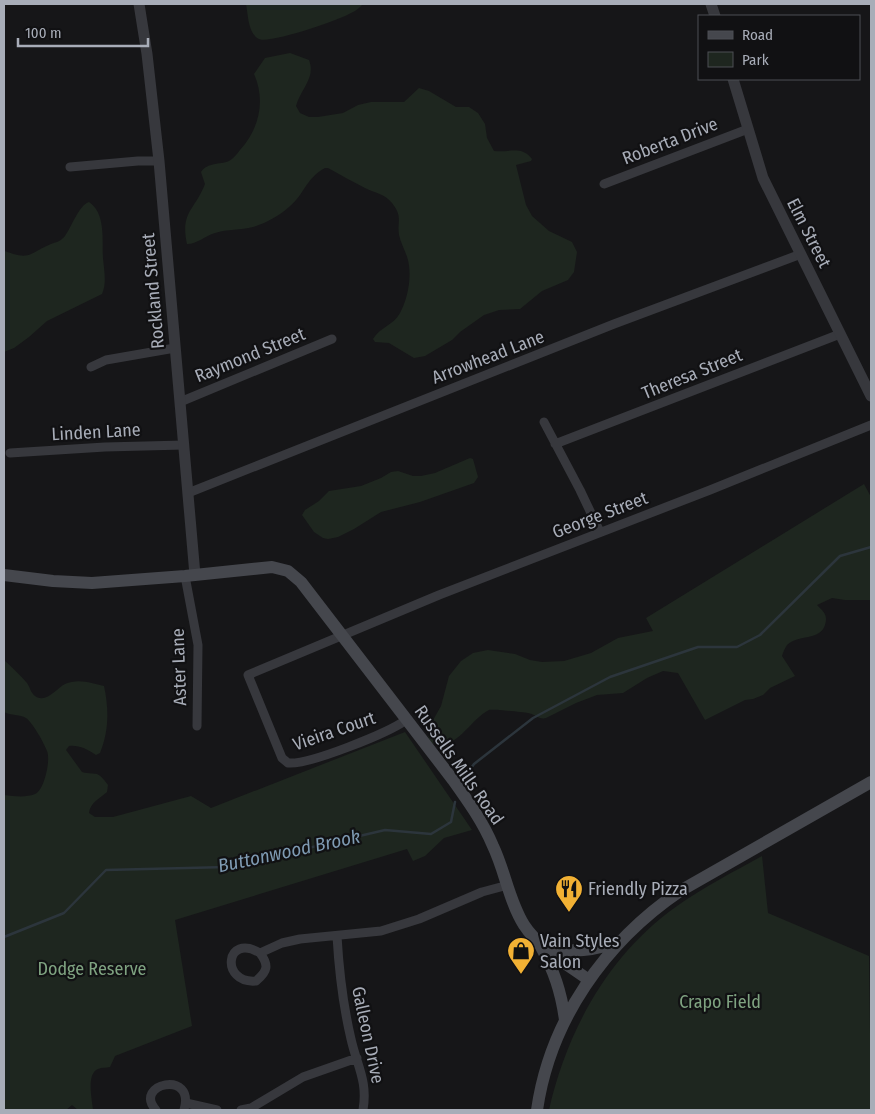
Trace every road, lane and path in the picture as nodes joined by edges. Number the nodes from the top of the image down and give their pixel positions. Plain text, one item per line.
1 (139, 4) edge
2 (733, 80) edge
3 (748, 129) junction
4 (159, 161) junction
5 (70, 167) dead end
6 (604, 184) dead end
7 (800, 254) junction
8 (840, 334) junction
9 (332, 339) dead end
10 (175, 348) junction
11 (91, 367) dead end
12 (871, 395) edge
13 (180, 402) junction
14 (544, 422) dead end
15 (871, 426) edge
16 (555, 444) junction
17 (184, 445) junction
18 (10, 454) dead end
19 (188, 493) junction
20 (600, 532) junction
21 (4, 575) edge
22 (190, 576) junction
23 (342, 636) junction
24 (406, 720) junction
25 (197, 726) dead end
26 (871, 782) edge
27 (508, 885) junction
28 (337, 936) junction
29 (621, 940) junction
30 (542, 944) junction
31 (260, 953) dead end
32 (589, 980) junction
33 (566, 1020) junction
34 (357, 1058) junction
35 (185, 1107) edge
36 (156, 1110) edge
37 (217, 1110) edge
38 (241, 1110) edge
39 (363, 1110) edge
40 (537, 1110) edge

1 - 4 street, Rockland Street
2 - 3 street, Elm Street
3 - 6 street, Roberta Drive
3 - 7 street, Elm Street
4 - 5 street
4 - 10 street, Rockland Street
7 - 8 street, Elm Street
7 - 19 street, Arrowhead Lane
8 - 12 street, Elm Street
8 - 16 street, Theresa Street
9 - 13 street, Raymond Street
10 - 11 street
10 - 13 street, Rockland Street
13 - 17 street, Rockland Street
14 - 16 street
15 - 20 street, George Street
16 - 20 street
17 - 18 street, Linden Lane
17 - 19 street, Rockland Street
19 - 22 street, Rockland Street
20 - 23 street, George Street
21 - 22 main road, Russells Mills Road
22 - 23 main road, Russells Mills Road
22 - 25 street, Aster Lane
23 - 24 main road, Russells Mills Road
23 - 24 street, Vieira Court
24 - 27 main road, Russells Mills Road
26 - 29 main road
27 - 28 street
27 - 30 main road, Russells Mills Road
28 - 31 street
28 - 34 street, Galleon Drive
29 - 30 main road
29 - 32 main road
30 - 32 main road, Russells Mills Road
30 - 33 main road
32 - 33 main road
33 - 40 main road
34 - 38 street
34 - 39 street, Galleon Drive
35 - 36 street
35 - 37 street

